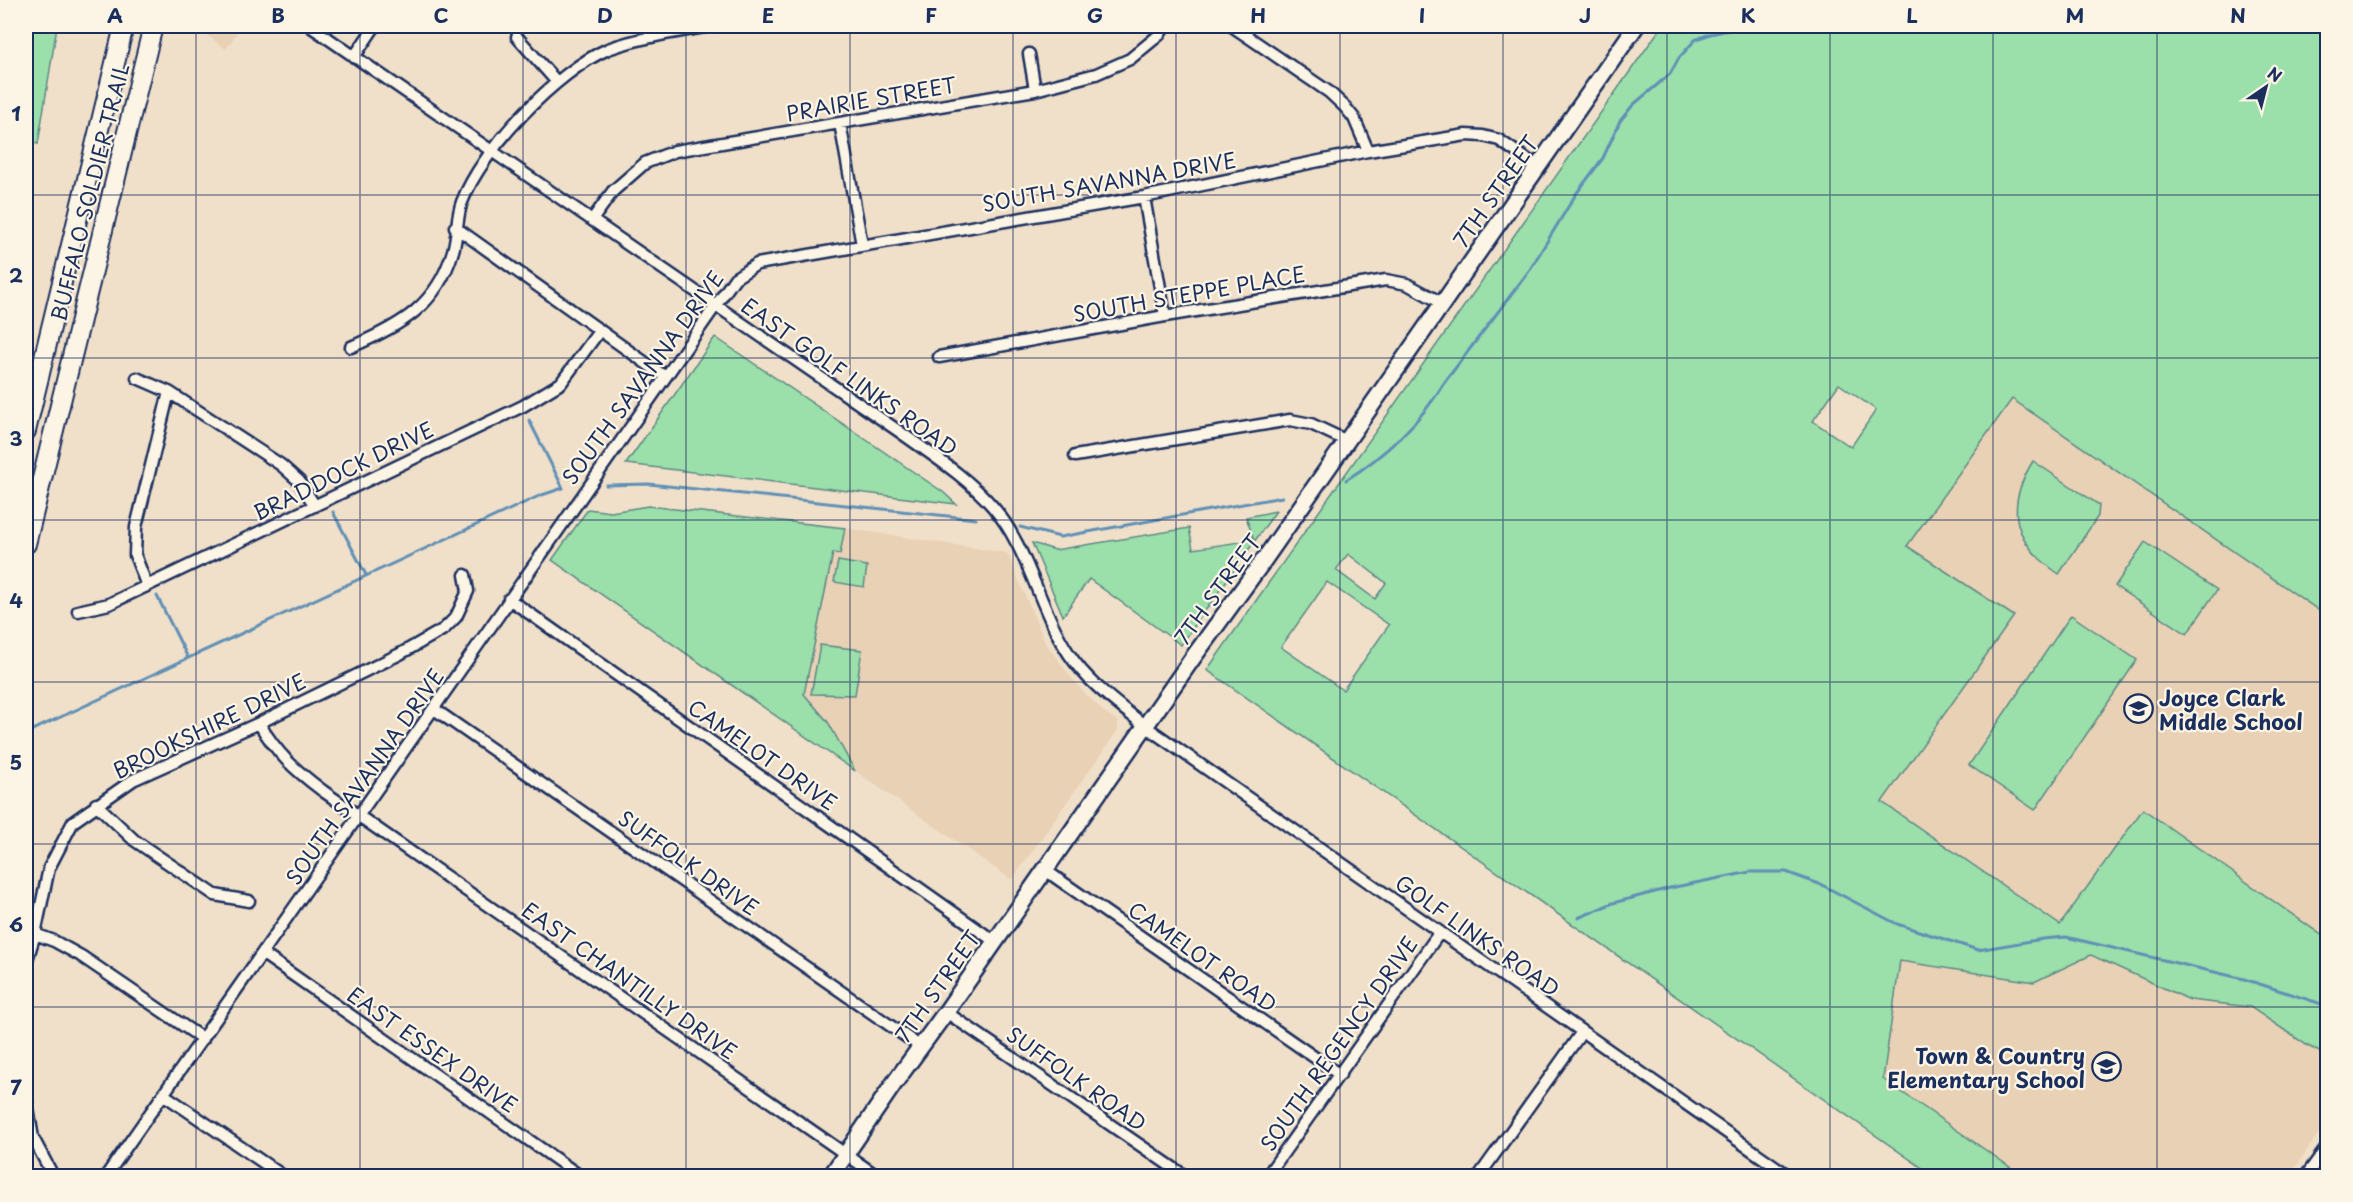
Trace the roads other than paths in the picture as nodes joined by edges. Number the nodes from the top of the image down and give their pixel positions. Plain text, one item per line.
1 (124, 26) edge
2 (153, 26) edge
3 (310, 26) edge
4 (375, 26) edge
5 (711, 26) edge
6 (1165, 26) edge
7 (1232, 26) edge
8 (1636, 26) edge
9 (517, 37) dead end
10 (1029, 54) dead end
11 (354, 57) junction
12 (556, 81) junction
13 (1035, 90) junction
14 (840, 123) junction
15 (492, 150) junction
16 (1368, 151) junction
17 (1538, 167) junction
18 (1144, 197) junction
19 (592, 220) junction
20 (455, 227) junction
21 (861, 245) junction
22 (1442, 303) junction
23 (714, 304) junction
24 (1165, 316) junction
25 (600, 330) junction
26 (351, 347) dead end
27 (939, 357) dead end
28 (664, 376) junction
29 (137, 378) dead end
30 (169, 392) junction
31 (26, 431) edge
32 (1347, 441) junction
33 (1075, 456) dead end
34 (315, 506) junction
35 (26, 544) edge
36 (465, 575) dead end
37 (147, 586) junction
38 (510, 599) junction
39 (78, 611) dead end
40 (434, 708) junction
41 (259, 723) junction
42 (1145, 726) junction
43 (96, 804) junction
44 (361, 815) junction
45 (1045, 870) junction
46 (249, 901) dead end
47 (1440, 932) junction
48 (35, 934) junction
49 (994, 941) junction
50 (263, 954) junction
51 (26, 963) edge
52 (946, 1012) junction
53 (1582, 1032) junction
54 (203, 1039) junction
55 (921, 1047) junction
56 (1340, 1075) junction
57 (163, 1094) junction
58 (26, 1098) edge
59 (2328, 1146) edge
60 (845, 1154) junction
61 (51, 1172) dead end
62 (106, 1176) edge
63 (283, 1176) edge
64 (580, 1176) edge
65 (831, 1176) edge
66 (877, 1176) edge
67 (1185, 1176) edge
68 (1267, 1176) edge
69 (1479, 1176) edge
70 (1789, 1176) edge
71 (2306, 1176) edge

1 - 31 main road, BUFFALO SOLDIER TRAIL
2 - 35 main road, BUFFALO SOLDIER TRAIL
3 - 11 street, EAST GOLF LINKS ROAD
4 - 11 street
5 - 12 street
6 - 13 street, PRAIRIE STREET
7 - 16 street
8 - 17 main road, 7TH STREET
9 - 12 street
10 - 13 street
11 - 15 street, EAST GOLF LINKS ROAD
12 - 15 street
13 - 14 street, PRAIRIE STREET
14 - 19 street, PRAIRIE STREET
14 - 21 street
15 - 19 street, EAST GOLF LINKS ROAD
15 - 20 street
16 - 17 street, SOUTH SAVANNA DRIVE
16 - 18 street, SOUTH SAVANNA DRIVE
17 - 22 main road, 7TH STREET
18 - 21 street, SOUTH SAVANNA DRIVE
18 - 24 street
19 - 23 street, EAST GOLF LINKS ROAD
20 - 25 street
20 - 26 street
21 - 23 street, SOUTH SAVANNA DRIVE
22 - 24 street, SOUTH STEPPE PLACE
22 - 32 main road, 7TH STREET
23 - 28 street, SOUTH SAVANNA DRIVE
23 - 42 street, EAST GOLF LINKS ROAD
24 - 27 street, SOUTH STEPPE PLACE
25 - 28 street
25 - 34 street, BRADDOCK DRIVE
28 - 38 street, SOUTH SAVANNA DRIVE
29 - 30 street
30 - 34 street
30 - 37 street
32 - 33 street
32 - 42 main road, 7TH STREET
34 - 37 street, BRADDOCK DRIVE
36 - 41 street, BROOKSHIRE DRIVE
37 - 39 street, BRADDOCK DRIVE
38 - 40 street, SOUTH SAVANNA DRIVE
38 - 49 street, CAMELOT DRIVE
40 - 44 street, SOUTH SAVANNA DRIVE
40 - 55 street, SUFFOLK DRIVE
41 - 43 street, BROOKSHIRE DRIVE
41 - 44 street, EAST CHANTILLY DRIVE
42 - 45 main road, 7TH STREET
42 - 47 street, GOLF LINKS ROAD
43 - 46 street
43 - 48 street, BROOKSHIRE DRIVE
44 - 50 street, SOUTH SAVANNA DRIVE
44 - 60 street, EAST CHANTILLY DRIVE
45 - 49 main road, 7TH STREET
45 - 56 street, CAMELOT ROAD
47 - 53 street, GOLF LINKS ROAD
47 - 56 street, SOUTH REGENCY DRIVE
48 - 51 street, BROOKSHIRE DRIVE
48 - 54 street
49 - 52 main road, 7TH STREET
50 - 54 street, SOUTH SAVANNA DRIVE
50 - 64 street, EAST ESSEX DRIVE
52 - 55 main road, 7TH STREET
52 - 67 street, SUFFOLK ROAD
53 - 69 street
53 - 70 street, GOLF LINKS ROAD
54 - 57 street, SOUTH SAVANNA DRIVE
55 - 60 main road, 7TH STREET
56 - 68 street, SOUTH REGENCY DRIVE
57 - 62 street, SOUTH SAVANNA DRIVE
57 - 63 street
58 - 61 street
59 - 71 street
60 - 65 main road, 7TH STREET
60 - 66 street, EAST CHANTILLY DRIVE

